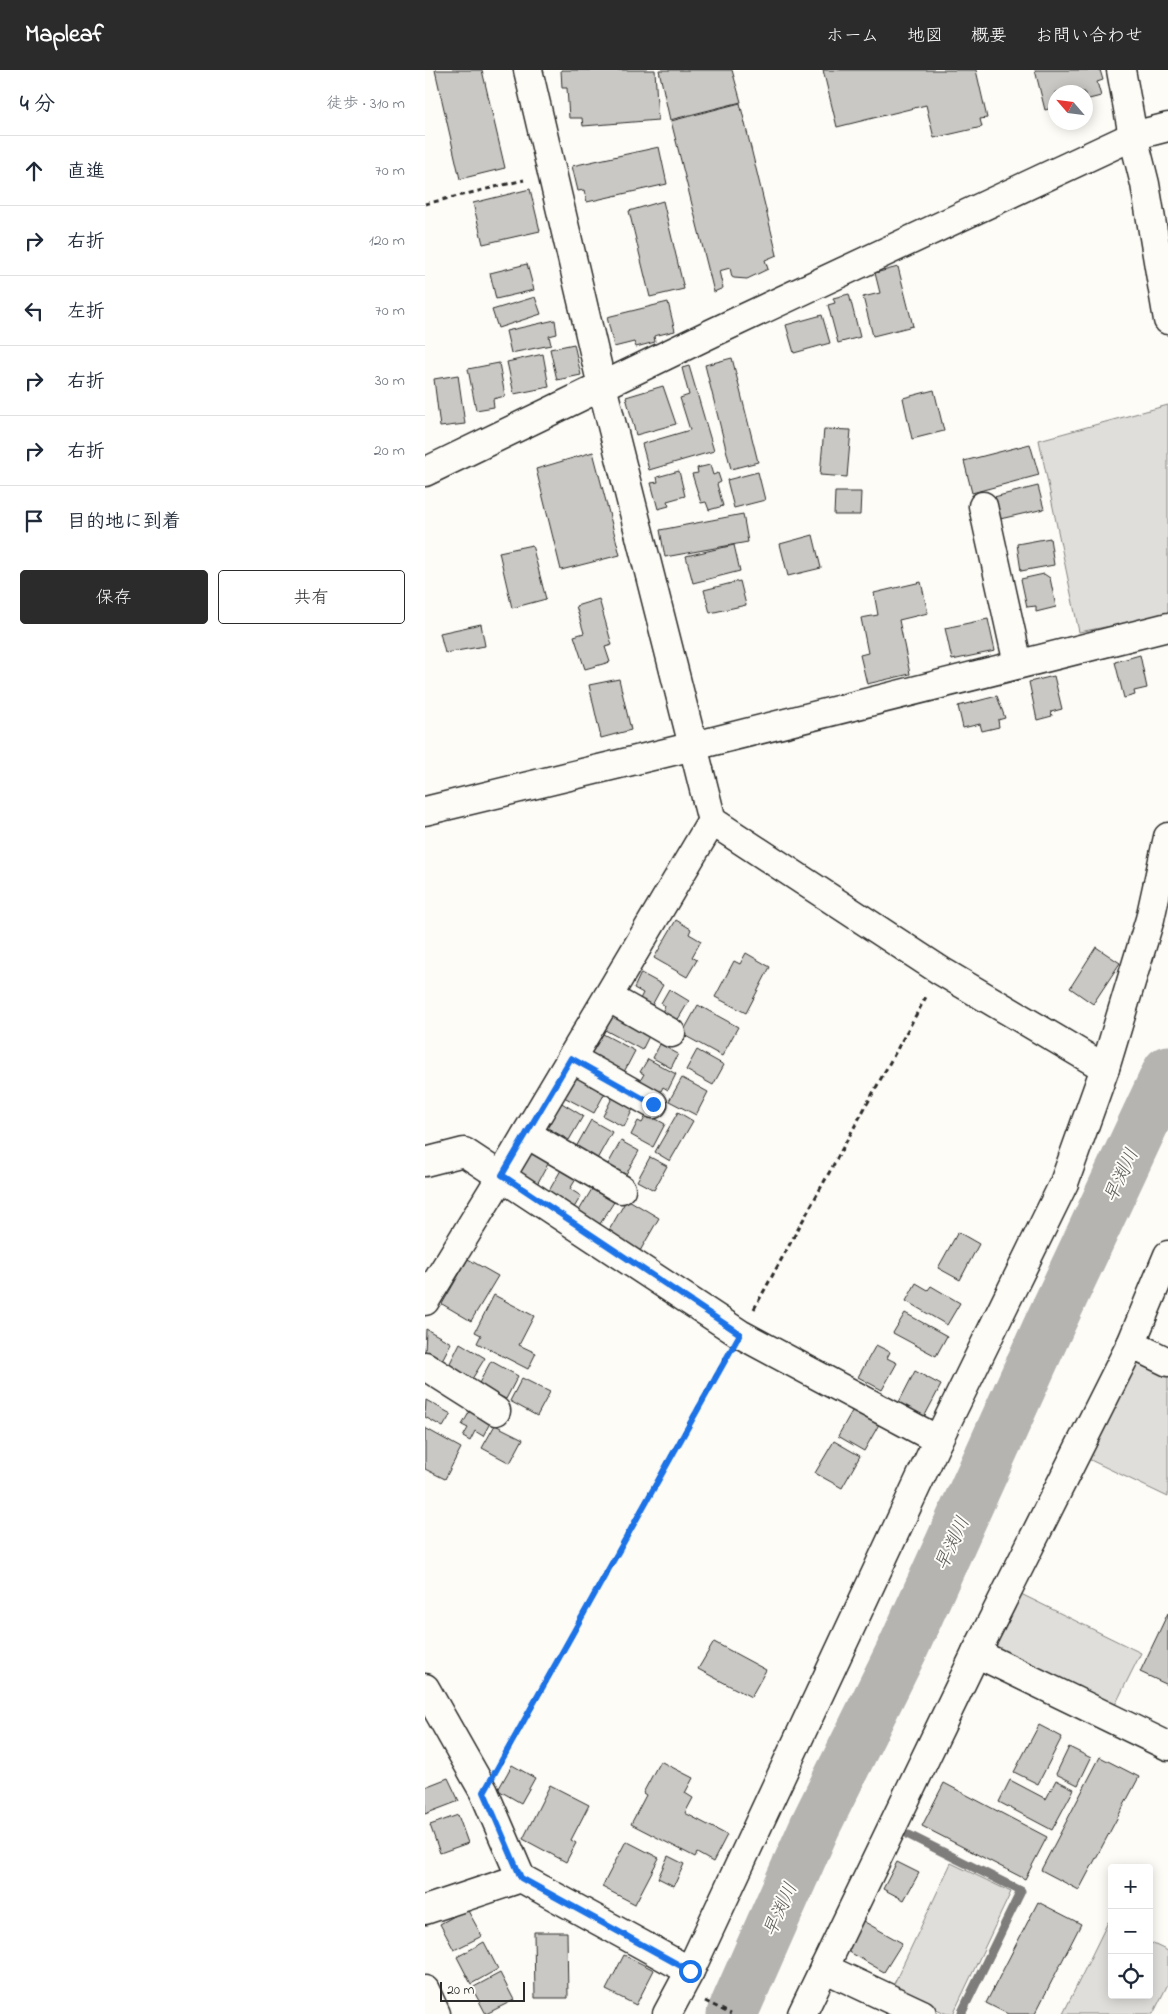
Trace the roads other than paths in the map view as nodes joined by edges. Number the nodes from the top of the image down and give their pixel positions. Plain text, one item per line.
1 (528, 70) edge
2 (1121, 70) edge
3 (1168, 127) edge
4 (1133, 136) junction
5 (1168, 320) edge
6 (602, 386) junction
7 (425, 472) edge
8 (983, 506) dead end
9 (1168, 627) edge
10 (1018, 664) junction
11 (694, 746) junction
12 (425, 811) edge
13 (712, 821) junction
14 (1168, 838) edge
15 (608, 996) junction
16 (671, 1034) dead end
17 (571, 1058) junction
18 (1105, 1068) junction
19 (653, 1104) dead end
20 (527, 1134) junction
21 (425, 1162) edge
22 (502, 1175) junction
23 (621, 1189) dead end
24 (1168, 1255) edge
25 (425, 1301) edge
26 (1131, 1344) junction
27 (1168, 1362) edge
28 (425, 1366) edge
29 (496, 1411) dead end
30 (938, 1440) junction
31 (977, 1654) junction
32 (425, 1688) edge
33 (1168, 1746) edge
34 (521, 1878) junction
35 (425, 1910) edge
36 (824, 1968) junction
37 (690, 1971) junction
38 (425, 1990) edge
39 (436, 2014) edge
40 (667, 2014) edge
41 (802, 2014) edge
42 (921, 2014) edge

1 - 6 street
2 - 4 street
3 - 4 street
4 - 5 street
4 - 6 street
6 - 7 street
6 - 11 street
8 - 10 street
9 - 10 street
10 - 11 street
11 - 12 street
11 - 13 street
13 - 15 street
13 - 18 street
14 - 18 street
15 - 16 street
15 - 17 street
17 - 19 street
17 - 20 street
18 - 30 street
20 - 22 street
20 - 23 street
21 - 22 street
22 - 25 street
22 - 30 street
24 - 26 street
26 - 27 street
26 - 31 street
28 - 29 street
30 - 37 street
31 - 33 street
31 - 36 street
32 - 34 street
34 - 35 street
34 - 37 street
36 - 41 street
36 - 42 street
37 - 40 street
38 - 39 street

